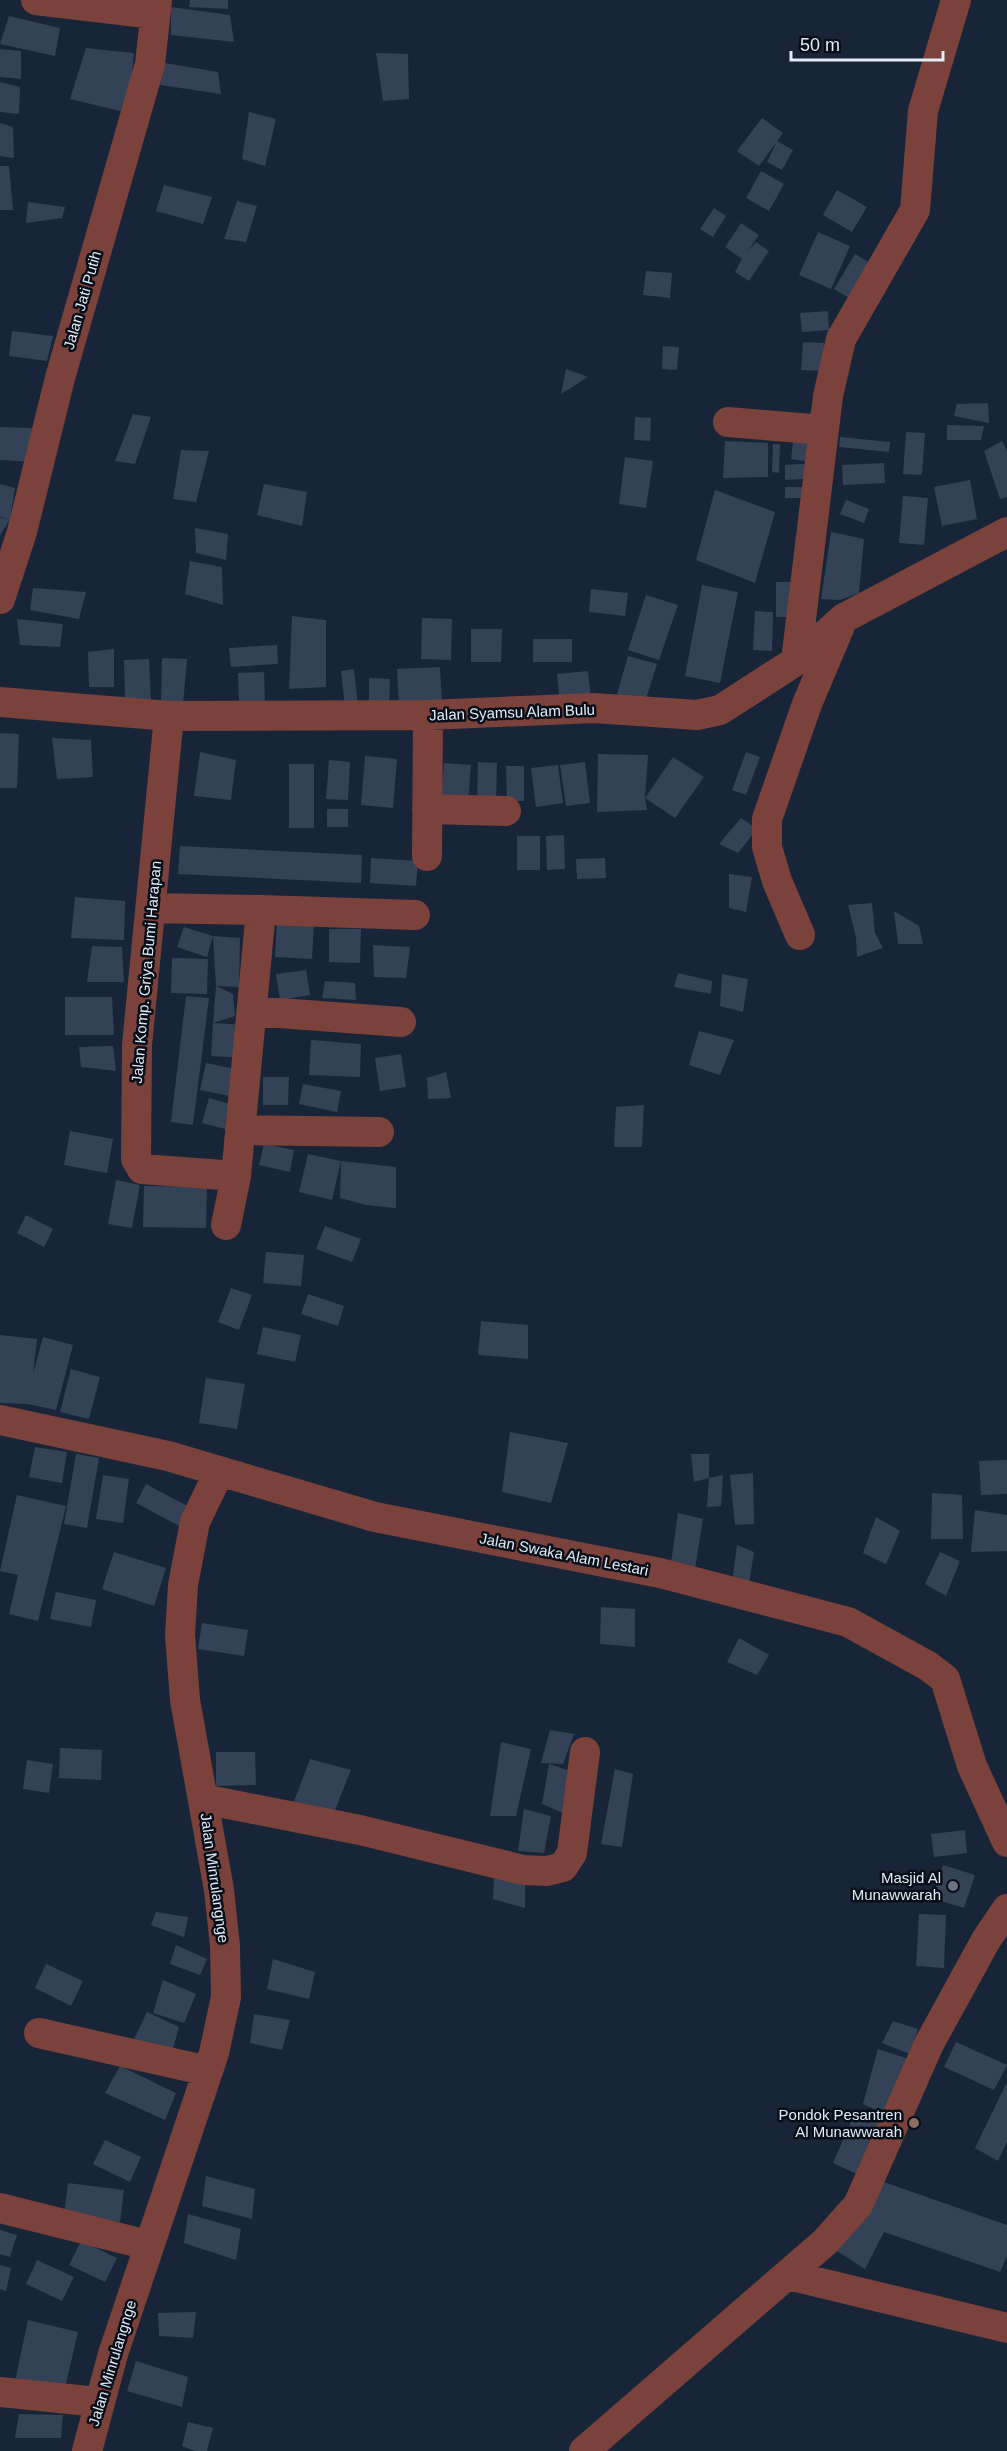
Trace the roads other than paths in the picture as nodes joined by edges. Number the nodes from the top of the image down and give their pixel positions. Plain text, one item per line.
1 (36, 0) edge
2 (956, 0) edge
3 (156, 7) edge
4 (728, 422) dead end
5 (824, 430) junction
6 (1007, 532) edge
7 (0, 599) edge
8 (844, 618) junction
9 (796, 661) junction
10 (0, 702) edge
11 (428, 715) junction
12 (168, 716) junction
13 (427, 809) junction
14 (506, 811) dead end
15 (427, 856) dead end
16 (151, 908) junction
17 (261, 910) junction
18 (415, 915) dead end
19 (800, 935) dead end
20 (252, 1011) junction
21 (401, 1022) dead end
22 (240, 1130) junction
23 (379, 1132) dead end
24 (236, 1176) junction
25 (226, 1225) dead end
26 (0, 1420) edge
27 (219, 1472) junction
28 (585, 1752) dead end
29 (203, 1799) junction
30 (1007, 1842) edge
31 (1007, 1909) edge
32 (39, 2032) dead end
33 (208, 2071) junction
34 (0, 2208) edge
35 (148, 2245) junction
36 (788, 2275) junction
37 (1007, 2328) edge
38 (0, 2392) edge
39 (98, 2402) junction
40 (87, 2451) edge
41 (584, 2451) edge

1 - 3 street
2 - 5 street
3 - 7 street, Jalan Jati Putih
4 - 5 street
5 - 9 street
6 - 8 street, Jalan Syamsu Alam Bulu
8 - 9 street, Jalan Syamsu Alam Bulu
8 - 19 street
9 - 11 street, Jalan Syamsu Alam Bulu
10 - 12 street, Jalan Syamsu Alam Bulu
11 - 12 street, Jalan Syamsu Alam Bulu
11 - 13 street
12 - 16 street, Jalan Komp. Griya Bumi Harapan
13 - 14 street
13 - 15 street
16 - 17 street
16 - 24 street, Jalan Komp. Griya Bumi Harapan
17 - 18 street
17 - 20 street
20 - 21 street
20 - 22 street
22 - 23 street
22 - 24 street
24 - 25 street
26 - 27 street, Jalan Swaka Alam Lestari
27 - 29 street, Jalan Minrulangnge
27 - 30 street, Jalan Swaka Alam Lestari
28 - 29 street
29 - 33 street, Jalan Minrulangnge
31 - 36 street
32 - 33 street
33 - 35 street, Jalan Minrulangnge
34 - 35 street
35 - 39 street, Jalan Minrulangnge
36 - 37 street
36 - 41 street
38 - 39 street
39 - 40 street, Jalan Minrulangnge

